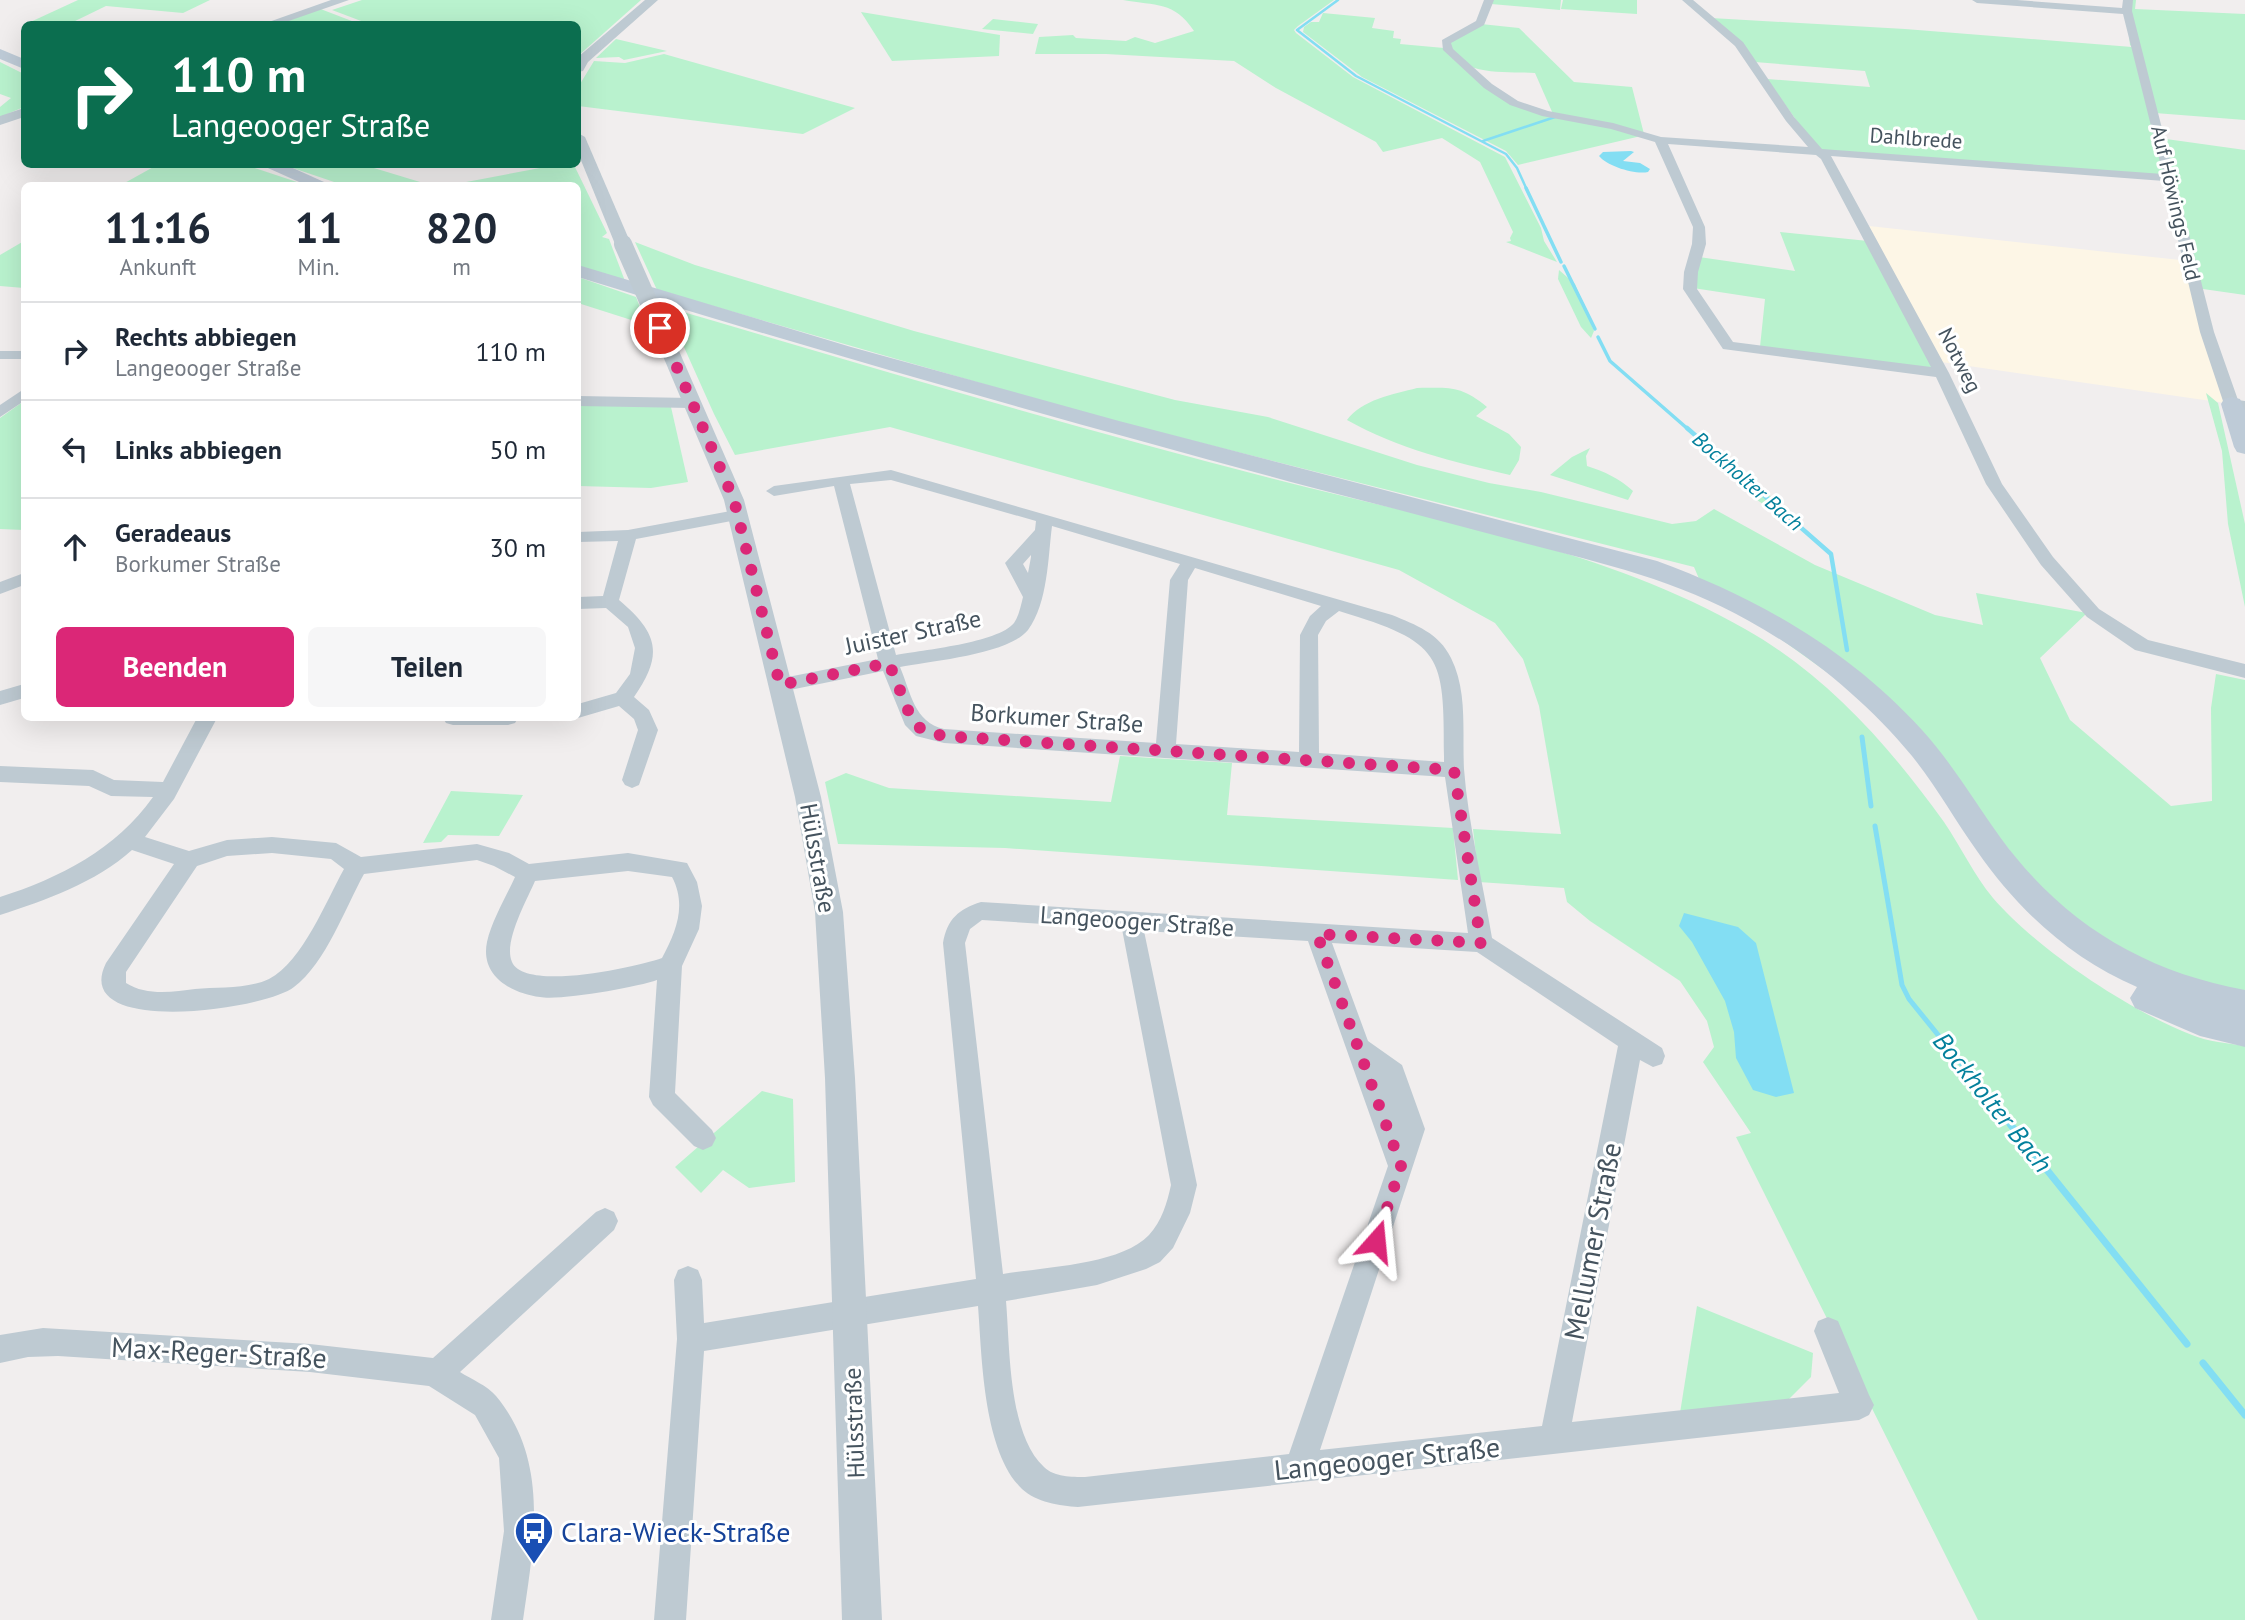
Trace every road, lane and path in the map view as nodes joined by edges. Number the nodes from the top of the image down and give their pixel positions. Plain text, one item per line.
1 (343, 0) edge
2 (652, 0) edge
3 (1489, 0) edge
4 (1687, 0) edge
5 (1977, 0) edge
6 (2127, 5) edge
7 (278, 21) edge
8 (0, 53) edge
9 (581, 63) edge
10 (21, 64) edge
11 (21, 112) edge
12 (0, 121) edge
13 (1660, 140) junction
14 (581, 144) edge
15 (1821, 152) junction
16 (278, 168) edge
17 (2169, 178) junction
18 (314, 182) edge
19 (581, 272) edge
20 (0, 355) edge
21 (21, 355) edge
22 (1942, 373) junction
23 (21, 396) edge
24 (581, 401) edge
25 (691, 403) junction
26 (2239, 405) edge
27 (0, 412) edge
28 (2245, 423) edge
29 (2245, 447) edge
30 (841, 480) junction
31 (774, 491) dead end
32 (736, 515) junction
33 (1044, 524) junction
34 (628, 535) junction
35 (581, 537) edge
36 (1578, 549) junction
37 (1191, 561) junction
38 (21, 580) edge
39 (0, 588) edge
40 (610, 601) junction
41 (581, 603) edge
42 (1336, 605) junction
43 (889, 663) junction
44 (2245, 671) edge
45 (780, 685) junction
46 (21, 692) edge
47 (0, 698) edge
48 (623, 698) junction
49 (581, 710) edge
50 (205, 721) edge
51 (1165, 752) junction
52 (1310, 761) junction
53 (1454, 770) junction
54 (0, 774) edge
55 (632, 780) dead end
56 (167, 790) junction
57 (128, 840) junction
58 (189, 860) junction
59 (357, 866) junction
60 (527, 873) junction
61 (0, 906) edge
62 (1131, 920) junction
63 (1317, 934) junction
64 (1481, 943) junction
65 (670, 965) junction
66 (2245, 1005) edge
67 (2245, 1032) edge
68 (703, 1138) dead end
69 (605, 1221) dead end
70 (688, 1280) dead end
71 (991, 1290) junction
72 (850, 1314) junction
73 (1828, 1331) dead end
74 (691, 1339) junction
75 (0, 1349) edge
76 (437, 1374) junction
77 (1554, 1441) junction
78 (1300, 1466) junction
79 (507, 1620) edge
80 (670, 1620) edge
81 (862, 1620) edge

1 - 7 street
2 - 9 street
3 - 13 street, Dahlbrede
4 - 15 street, Notweg
5 - 6 street
6 - 17 street, Auf Höwings Feld
8 - 10 main road
11 - 12 street
13 - 15 street, Dahlbrede
13 - 22 street
14 - 25 street, Hülsstraße, bridge
15 - 17 street, Dahlbrede
15 - 22 street, Notweg
16 - 18 main road
17 - 26 street, Auf Höwings Feld
19 - 36 main road
20 - 21 street
22 - 44 street, Notweg
23 - 27 street
24 - 25 street
25 - 32 street, Hülsstraße
26 - 28 main road, Auf Höwings Feld
26 - 29 main road, Auf Höwings Feld
30 - 31 street
30 - 33 street
30 - 43 street, Borkumer Straße
32 - 34 street
32 - 45 street, Hülsstraße
33 - 37 street
33 - 43 street, Juister Straße
34 - 35 street
34 - 40 street
36 - 66 main road
36 - 67 main road
37 - 42 street
37 - 51 street
38 - 39 street
40 - 41 street
40 - 48 street
42 - 52 street
42 - 53 street
43 - 45 street, Juister Straße
43 - 51 street, Borkumer Straße
45 - 72 street, Hülsstraße
46 - 47 street
48 - 49 street
48 - 55 street
50 - 56 street
51 - 52 street, Borkumer Straße
52 - 53 street, Borkumer Straße
53 - 64 street
54 - 56 street
56 - 57 street
57 - 58 street
57 - 61 street
58 - 59 street
58 - 59 street
59 - 60 street
60 - 65 street
60 - 65 street
62 - 63 street, Langeooger Straße
62 - 71 street
62 - 71 street, Langeooger Straße
63 - 64 street, Langeooger Straße
63 - 78 street
64 - 77 street, Mellumer Straße
65 - 68 street
69 - 76 street
70 - 74 street
71 - 72 street
71 - 78 street, Langeooger Straße
72 - 74 street
72 - 81 street, Hülsstraße
73 - 77 street, Langeooger Straße
74 - 80 street
75 - 76 street, Max-Reger-Straße
76 - 79 street, Max-Reger-Straße
77 - 78 street, Langeooger Straße

